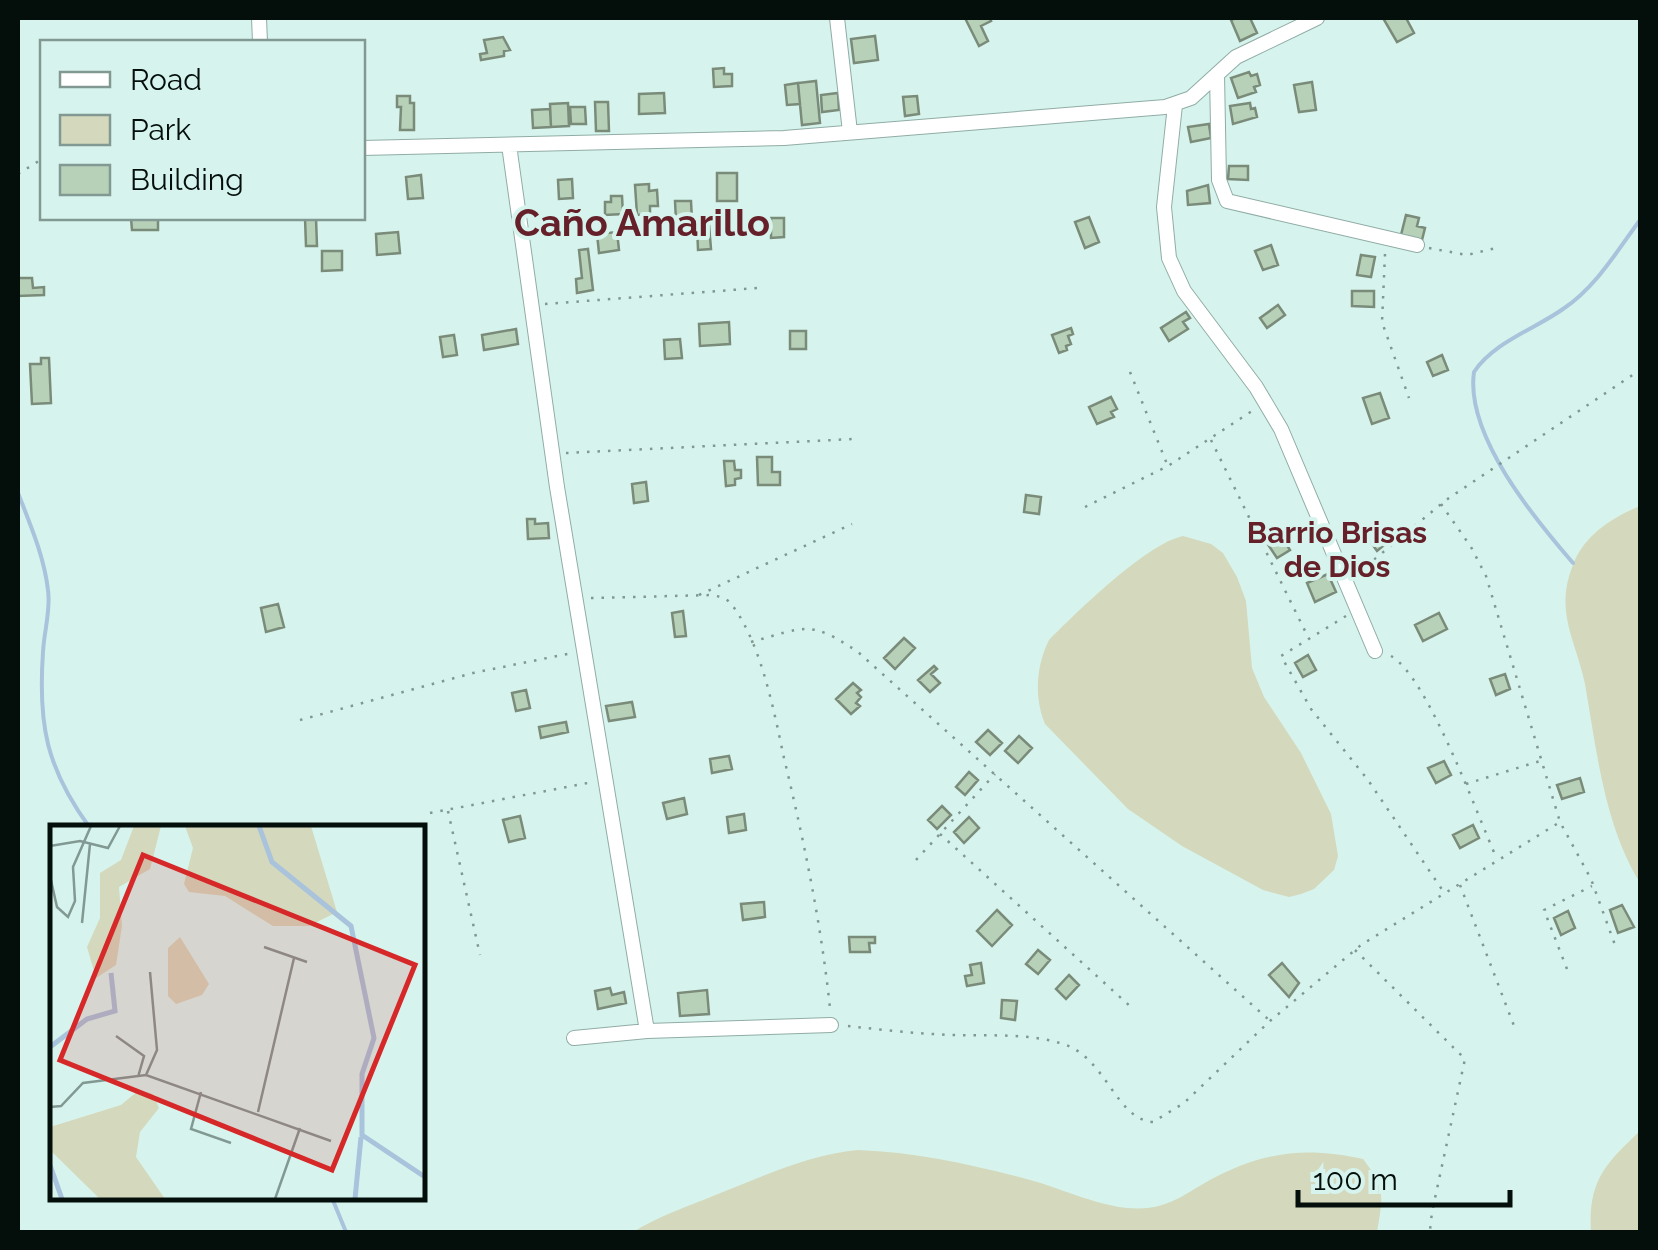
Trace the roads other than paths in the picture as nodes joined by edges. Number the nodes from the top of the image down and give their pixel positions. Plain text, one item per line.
1 (836, 18) edge
2 (1317, 18) edge
3 (1217, 74) junction
4 (1174, 105) junction
5 (850, 132) junction
6 (509, 145) junction
7 (365, 148) edge
8 (1417, 244) road end
9 (1375, 651) road end
10 (831, 1025) road end
11 (648, 1031) junction
12 (574, 1038) dead end

1 - 5 street
2 - 3 street
3 - 4 street
3 - 8 street
4 - 5 street
4 - 9 street
5 - 6 street
6 - 7 street
6 - 11 street
10 - 11 street
11 - 12 street

